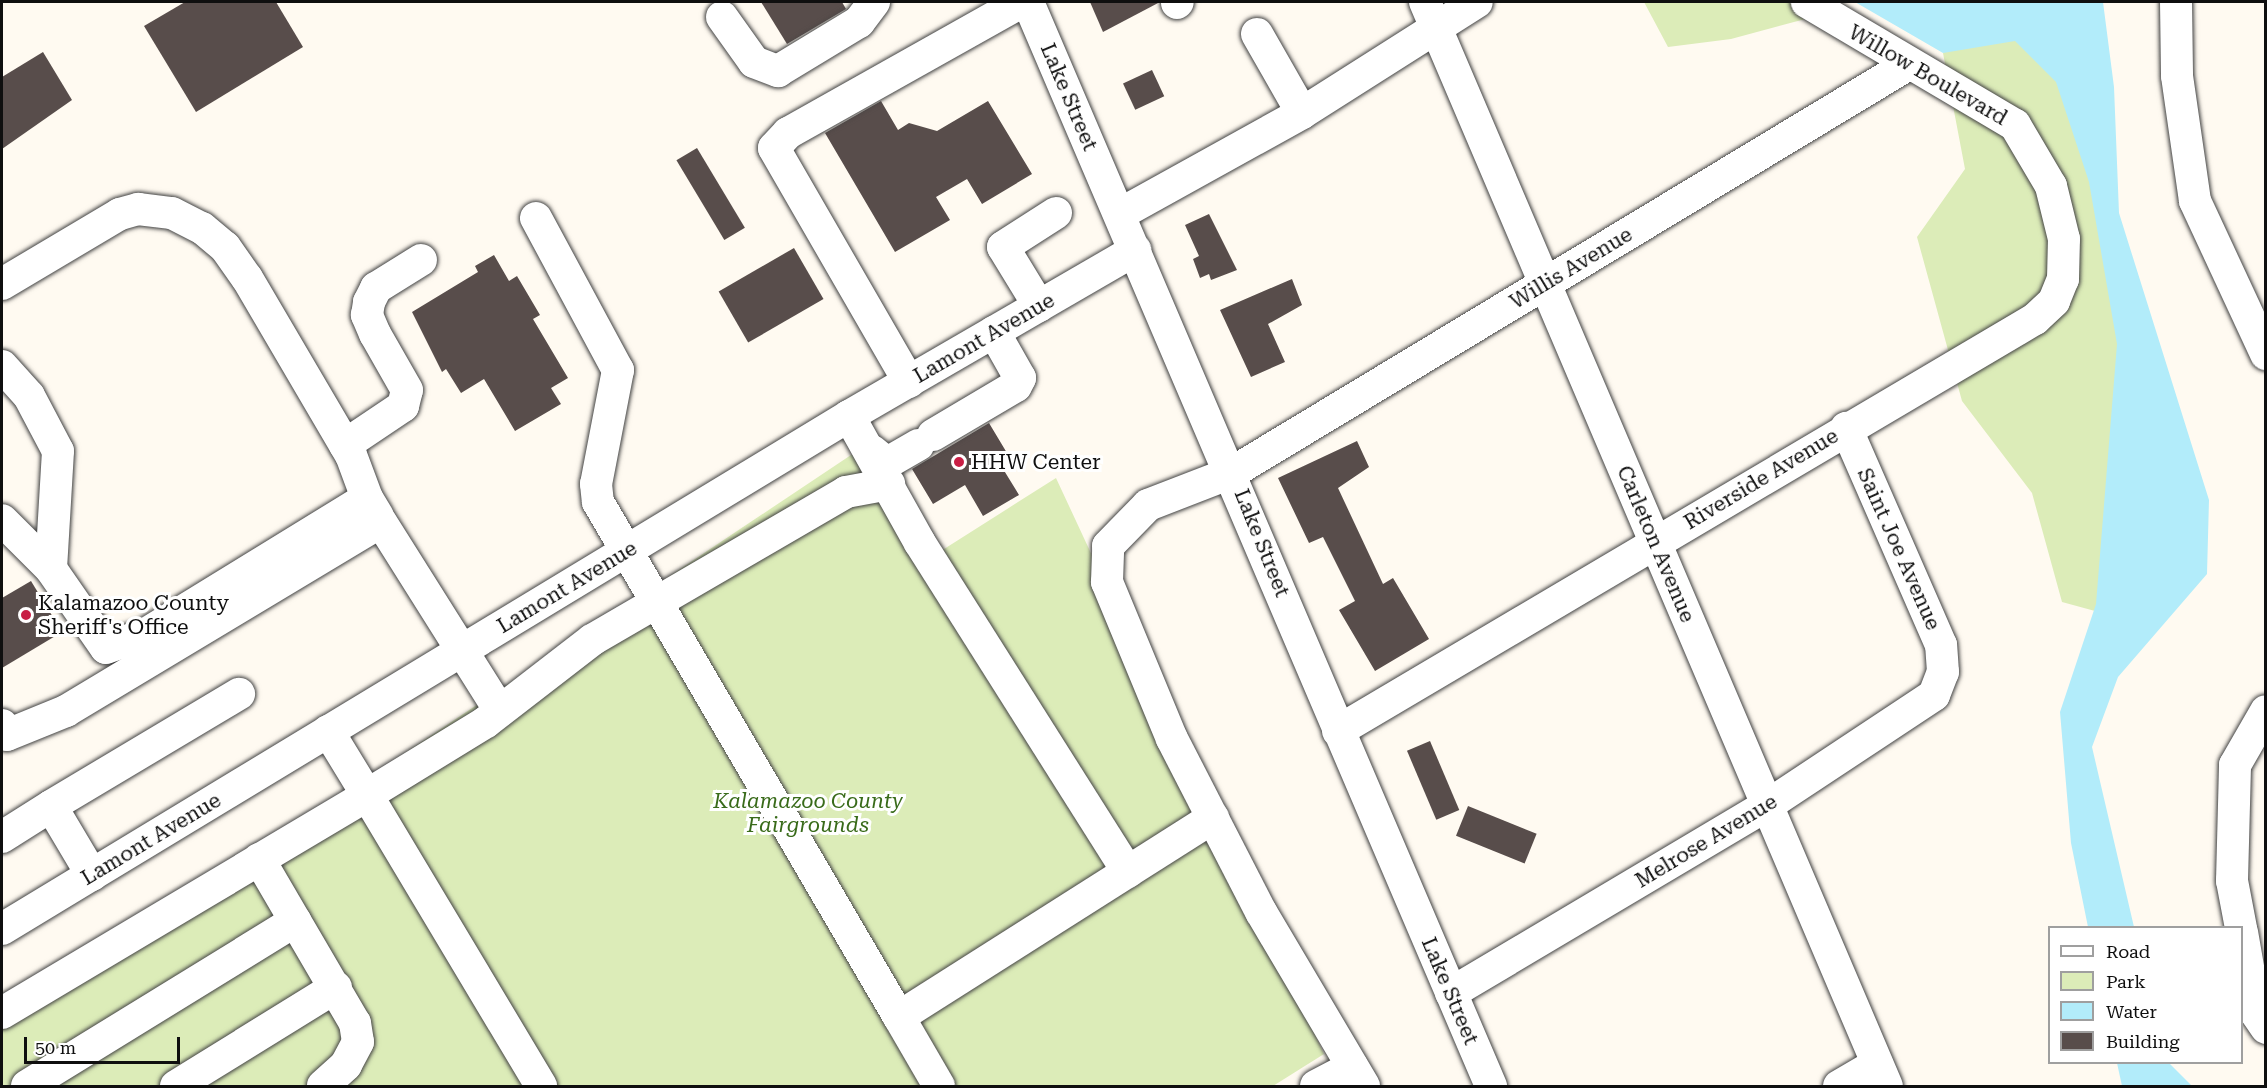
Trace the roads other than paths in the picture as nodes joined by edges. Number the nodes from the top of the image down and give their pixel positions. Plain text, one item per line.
1 (874, 2) edge
2 (1021, 2) edge
3 (1028, 2) edge
4 (1477, 2) edge
5 (1807, 2) edge
6 (2176, 2) edge
7 (1430, 14) edge
8 (722, 17) dead end
9 (1257, 34) dead end
10 (1909, 64) junction
11 (1302, 112) junction
12 (1056, 213) dead end
13 (1120, 214) junction
14 (536, 218) dead end
15 (1136, 250) junction
16 (421, 260) dead end
17 (2065, 262) joint
18 (2, 284) edge
19 (1543, 284) junction
20 (1039, 306) junction
21 (994, 332) junction
22 (2265, 354) edge
23 (2, 366) edge
24 (909, 382) junction
25 (849, 416) junction
26 (1846, 428) junction
27 (345, 445) junction
28 (872, 451) junction
29 (1233, 472) junction
30 (889, 484) junction
31 (374, 510) junction
32 (2, 520) edge
33 (1656, 542) junction
34 (623, 552) junction
35 (51, 569) junction
36 (654, 603) junction
37 (463, 650) junction
38 (1943, 672) joint
39 (239, 694) dead end
40 (500, 711) junction
41 (2265, 711) edge
42 (2, 725) edge
43 (328, 731) junction
44 (1338, 731) junction
45 (367, 795) junction
46 (1768, 805) junction
47 (51, 806) junction
48 (1213, 818) junction
49 (2, 837) edge
50 (259, 860) junction
51 (1128, 872) junction
52 (92, 875) junction
53 (295, 921) junction
54 (2240, 926) edge
55 (2, 929) edge
56 (2243, 941) edge
57 (336, 987) junction
58 (1450, 993) junction
59 (2, 1013) edge
60 (899, 1017) junction
61 (2265, 1028) edge
62 (1882, 1075) edge
63 (1358, 1077) edge
64 (27, 1086) edge
65 (176, 1086) edge
66 (323, 1086) edge
67 (541, 1086) edge
68 (939, 1086) edge
69 (1316, 1086) edge
70 (1491, 1086) edge
71 (1839, 1086) edge

1 - 8 street
2 - 24 street
3 - 13 street, Lake Street
4 - 7 street
5 - 10 street, Willow Boulevard
6 - 22 street
7 - 11 street
7 - 19 street, Carleton Avenue
9 - 11 street
10 - 17 street, Willow Boulevard
10 - 19 street, Willis Avenue
11 - 13 street
12 - 20 street
13 - 15 street, Lake Street
14 - 34 street
15 - 20 street, Lamont Avenue
15 - 29 street, Lake Street
16 - 27 street
17 - 26 street, Riverside Avenue
18 - 27 street
19 - 29 street, Willis Avenue
19 - 33 street, Carleton Avenue
20 - 21 street, Lamont Avenue
21 - 24 street, Lamont Avenue
21 - 28 street
23 - 35 street
24 - 25 street, Lamont Avenue
25 - 28 street
25 - 34 street, Lamont Avenue
26 - 33 street, Riverside Avenue
26 - 38 street, Saint Joe Avenue
27 - 31 street
28 - 30 street
29 - 44 street, Lake Street
29 - 48 street, Willis Avenue
30 - 36 street
30 - 51 street
31 - 35 street
31 - 37 street
31 - 42 street
32 - 35 street
33 - 44 street, Riverside Avenue
33 - 46 street, Carleton Avenue
34 - 36 street
34 - 37 street, Lamont Avenue
36 - 40 street
36 - 60 street
37 - 40 street
37 - 43 street, Lamont Avenue
38 - 46 street, Melrose Avenue
39 - 47 street
40 - 45 street
41 - 54 street
43 - 45 street
43 - 52 street, Lamont Avenue
44 - 58 street, Lake Street
45 - 50 street
45 - 67 street
46 - 58 street, Melrose Avenue
46 - 62 street, Carleton Avenue
47 - 49 street
47 - 52 street
48 - 51 street
48 - 63 street, Willis Avenue
50 - 53 street
50 - 59 street
51 - 60 street
52 - 55 street, Lamont Avenue
53 - 57 street
53 - 64 street
56 - 61 street
57 - 65 street
57 - 66 street
58 - 70 street, Lake Street
60 - 68 street
62 - 71 street
63 - 69 street

